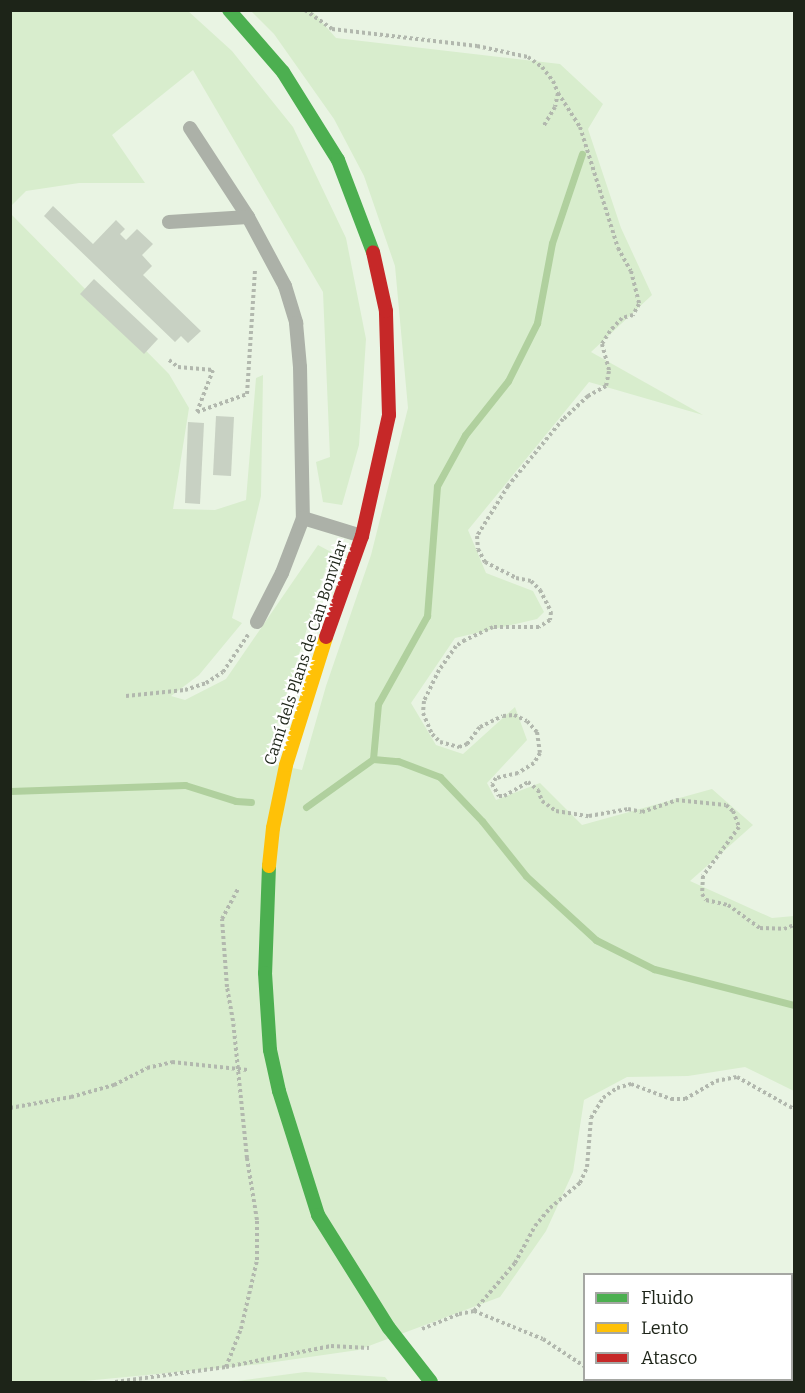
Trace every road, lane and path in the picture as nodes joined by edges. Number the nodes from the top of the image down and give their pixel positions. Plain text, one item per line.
1 (229, 10) edge
2 (305, 10) edge
3 (558, 93) junction
4 (543, 127) dead end
5 (190, 128) dead end
6 (248, 217) junction
7 (169, 222) dead end
8 (263, 244) junction
9 (170, 360) dead end
10 (303, 518) junction
11 (362, 536) junction
12 (257, 622) joint
13 (126, 696) dead end
14 (239, 888) dead end
15 (795, 925) edge
16 (238, 1070) junction
17 (259, 1072) dead end
18 (10, 1108) edge
19 (795, 1109) edge
20 (474, 1311) junction
21 (399, 1341) junction
22 (377, 1348) dead end
23 (583, 1365) edge
24 (226, 1367) junction
25 (115, 1383) edge
26 (431, 1383) edge

1 - 11 street, Camí dels Plans de Can Bonvilar
2 - 3 path
3 - 4 path
3 - 15 path
5 - 6 lane
6 - 7 lane
6 - 8 lane
8 - 9 path
8 - 10 lane
10 - 11 lane
10 - 12 lane
11 - 21 street, Camí dels Plans de Can Bonvilar
12 - 13 path
14 - 16 path
16 - 17 path
16 - 18 path
16 - 24 path
19 - 20 path
20 - 21 path
20 - 23 path
21 - 26 street, Camí dels Plans de Can Bonvilar
22 - 24 path
24 - 25 path

